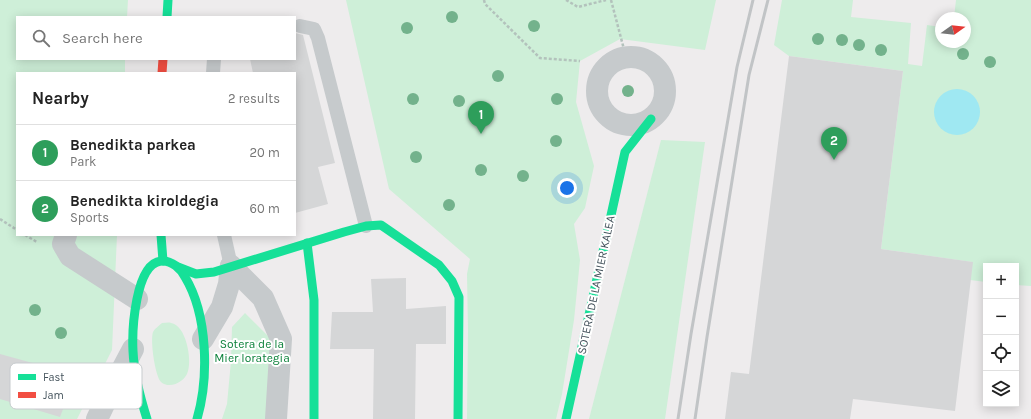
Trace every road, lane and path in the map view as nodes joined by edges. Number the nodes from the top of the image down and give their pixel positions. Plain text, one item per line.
1 (168, 0) edge
2 (484, 0) edge
3 (566, 0) edge
4 (606, 0) edge
5 (611, 0) edge
6 (167, 16) edge
7 (300, 26) dead end
8 (626, 57) junction
9 (163, 60) edge
10 (214, 60) edge
11 (580, 61) dead end
12 (162, 72) edge
13 (213, 72) edge
14 (609, 118) junction
15 (651, 119) junction
16 (625, 152) junction
17 (0, 219) edge
18 (366, 226) junction
19 (16, 229) edge
20 (27, 236) edge
21 (66, 236) edge
22 (161, 236) edge
23 (224, 236) edge
24 (39, 243) dead end
25 (307, 243) junction
26 (163, 261) junction
27 (231, 266) junction
28 (178, 267) junction
29 (137, 299) junction
30 (203, 339) junction
31 (133, 349) junction
32 (126, 363) edge
33 (135, 363) edge
34 (142, 400) edge
35 (102, 409) edge
36 (97, 419) edge
37 (147, 419) edge
38 (197, 419) edge
39 (276, 419) edge
40 (314, 419) edge
41 (458, 419) edge
42 (566, 419) edge

1 - 6 street
2 - 11 path
3 - 4 path
5 - 8 path
7 - 18 lane
8 - 14 street
8 - 15 street
9 - 12 street
10 - 13 lane
14 - 15 street
14 - 16 street
15 - 16 street, SOTERA DE LA MIER KALEA
16 - 42 street, SOTERA DE LA MIER KALEA
17 - 19 path
18 - 25 street
18 - 41 street
20 - 24 path
21 - 29 street
22 - 26 street
23 - 27 lane
25 - 27 street
25 - 40 street
26 - 28 street
26 - 29 street
27 - 28 street
27 - 30 street
27 - 39 street
28 - 30 street
29 - 31 street
30 - 38 street
31 - 32 street
31 - 33 street
34 - 37 street
35 - 36 street

